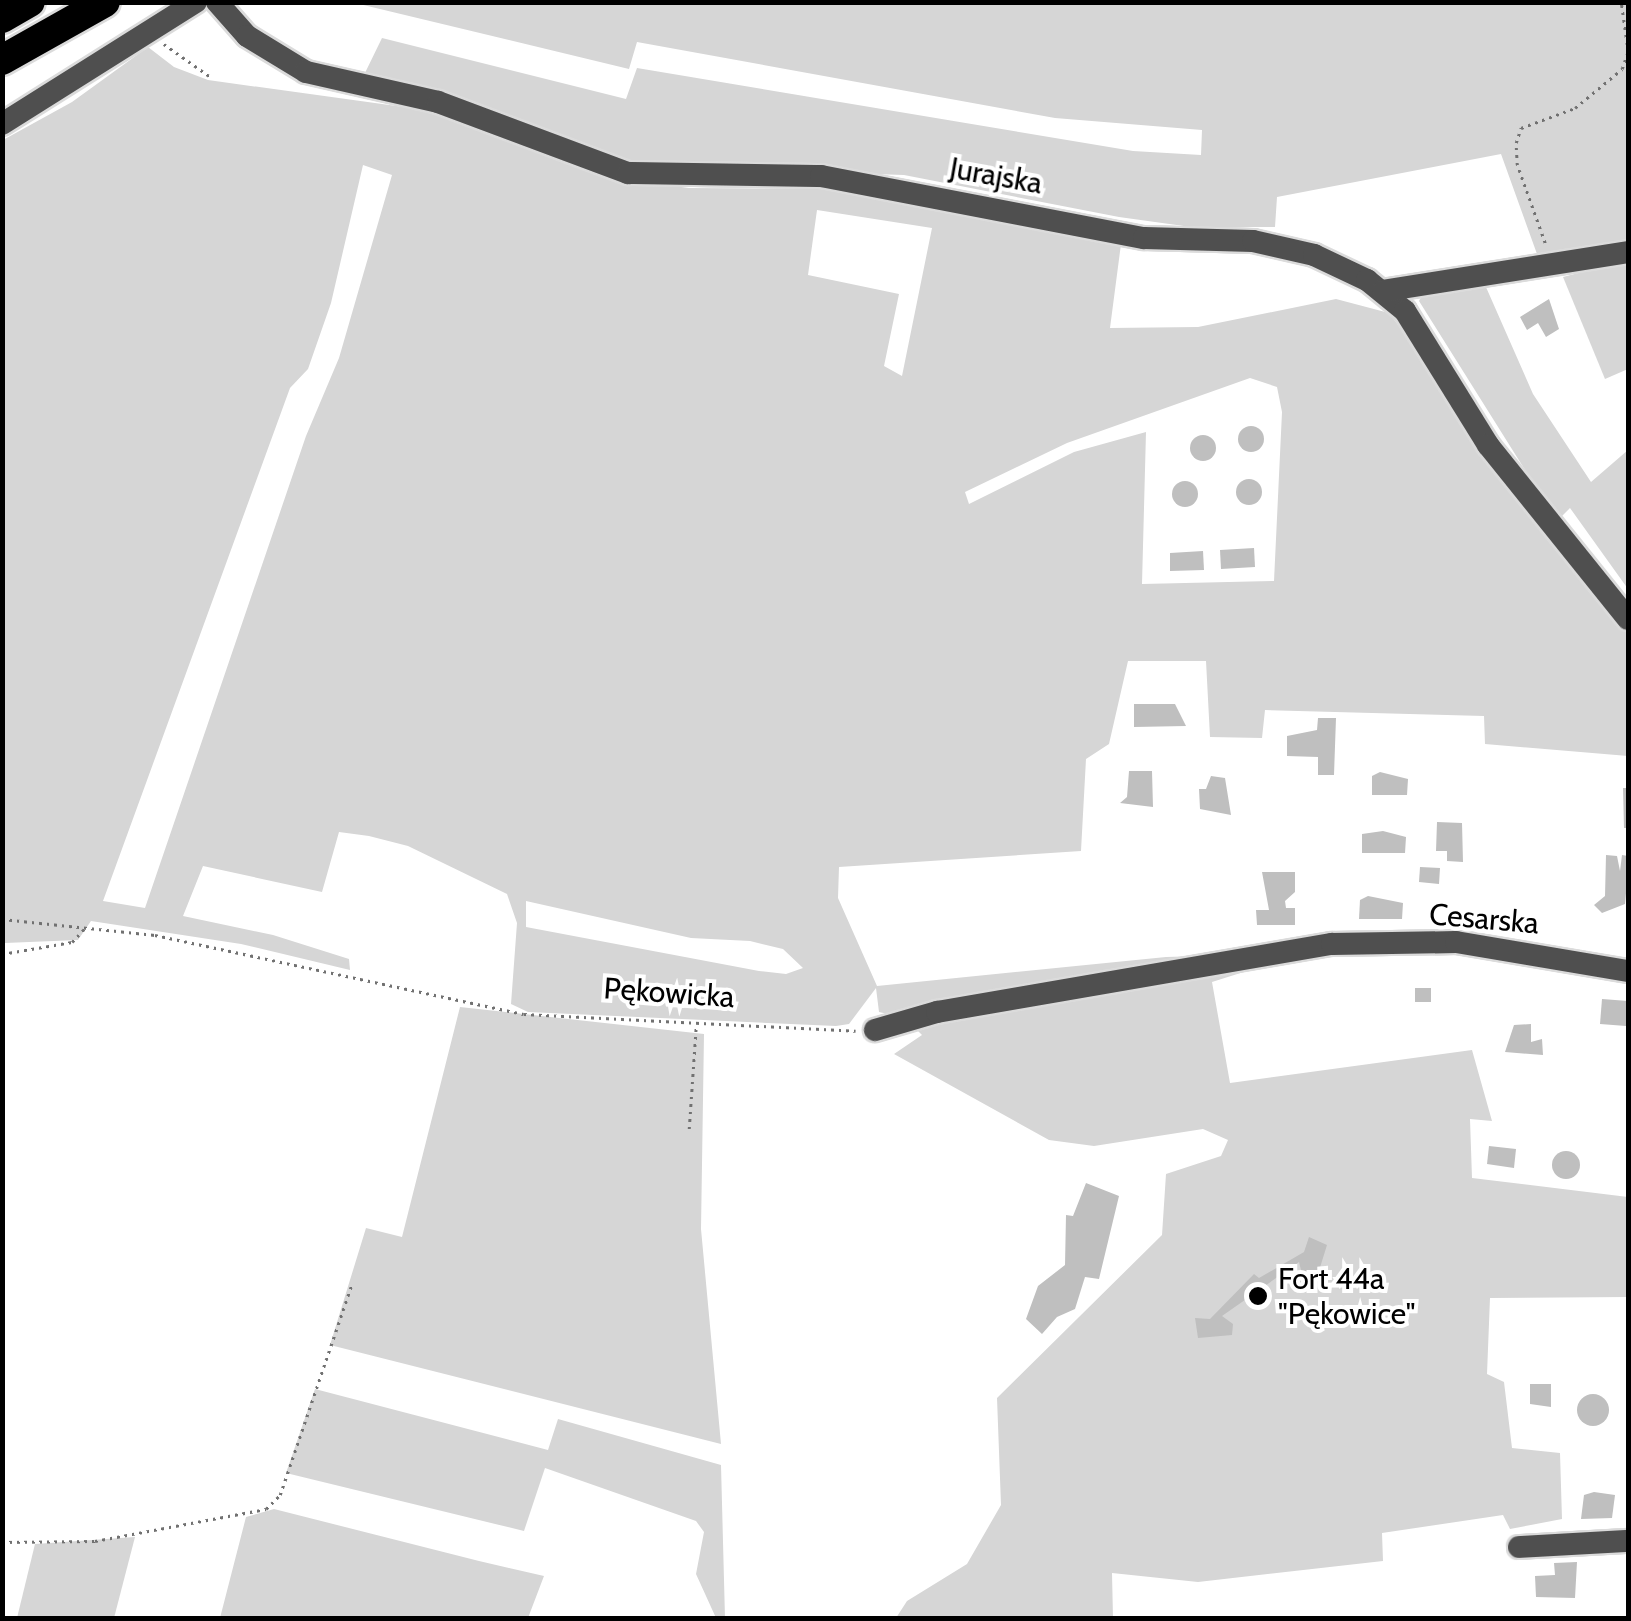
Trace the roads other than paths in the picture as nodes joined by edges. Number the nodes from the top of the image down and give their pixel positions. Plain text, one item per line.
1 (30, 2) edge
2 (105, 2) edge
3 (196, 2) edge
4 (217, 2) edge
5 (2, 18) edge
6 (6, 58) edge
7 (2, 124) edge
8 (1628, 252) edge
9 (1383, 291) junction
10 (1628, 620) edge
11 (1628, 971) edge
12 (875, 1030) road end
13 (1628, 1540) edge
14 (1520, 1547) dead end

1 - 5 highway
2 - 6 highway
3 - 7 street
4 - 9 street, Jurajska
8 - 9 street
9 - 10 street, Jurajska
11 - 12 street, Cesarska
13 - 14 street

